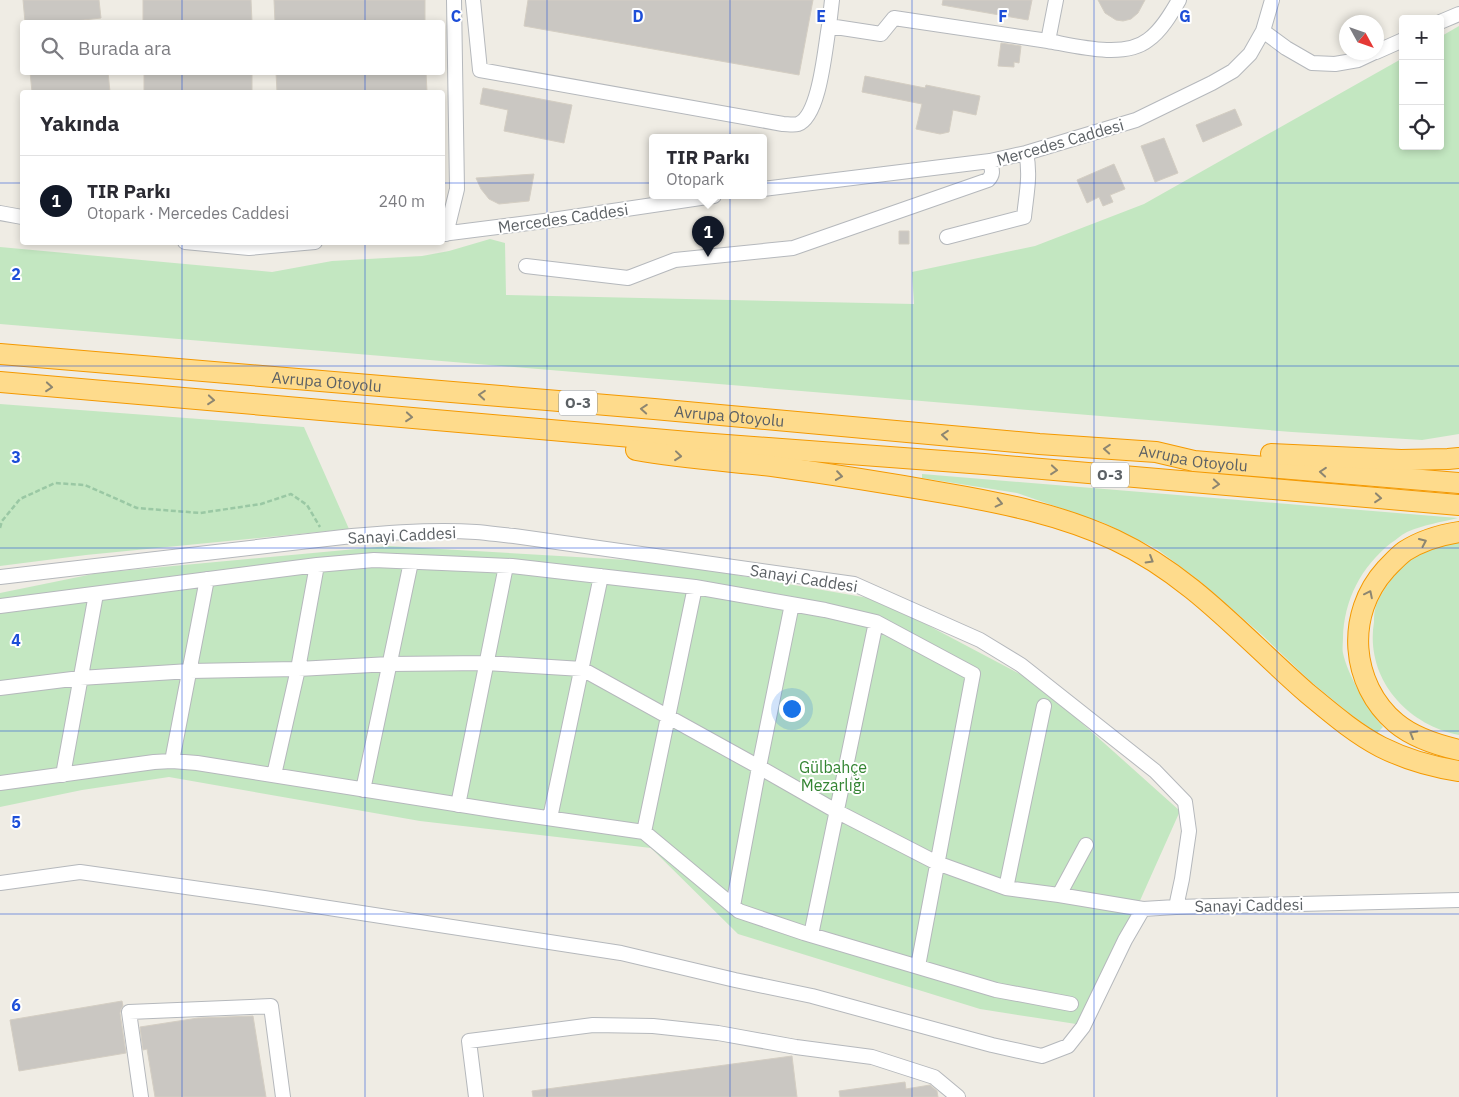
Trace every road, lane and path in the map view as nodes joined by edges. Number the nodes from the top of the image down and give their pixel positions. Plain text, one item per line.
1 (454, 0) edge
2 (473, 0) edge
3 (832, 0) edge
4 (1056, 0) edge
5 (1272, 0) edge
6 (1177, 1) edge
7 (1459, 14) edge
8 (1444, 20) edge
9 (829, 26) junction
10 (1263, 31) junction
11 (1048, 41) junction
12 (1399, 42) edge
13 (1384, 48) edge
14 (1358, 60) edge
15 (1026, 153) junction
16 (990, 161) junction
17 (767, 189) edge
18 (694, 199) edge
19 (0, 213) edge
20 (20, 217) edge
21 (445, 231) edge
22 (445, 234) edge
23 (947, 238) dead end
24 (217, 245) edge
25 (282, 245) edge
26 (526, 266) dead end
27 (0, 354) edge
28 (0, 382) edge
29 (562, 431) junction
30 (1156, 452) junction
31 (1459, 458) edge
32 (1459, 483) edge
33 (1459, 505) edge
34 (0, 528) edge
35 (1459, 532) edge
36 (327, 539) junction
37 (412, 562) junction
38 (317, 565) junction
39 (506, 566) junction
40 (602, 576) junction
41 (0, 577) edge
42 (207, 579) junction
43 (696, 587) junction
44 (96, 594) junction
45 (792, 604) junction
46 (0, 606) edge
47 (876, 622) junction
48 (486, 663) junction
49 (390, 664) junction
50 (298, 669) junction
51 (582, 669) junction
52 (190, 670) junction
53 (80, 678) junction
54 (0, 688) edge
55 (1044, 706) dead end
56 (668, 717) junction
57 (1459, 750) edge
58 (172, 762) junction
59 (759, 767) junction
60 (1459, 772) edge
61 (63, 774) junction
62 (274, 775) junction
63 (0, 783) edge
64 (363, 790) junction
65 (458, 805) junction
66 (836, 811) junction
67 (550, 818) junction
68 (644, 832) junction
69 (1086, 845) dead end
70 (937, 863) junction
71 (0, 883) edge
72 (1006, 888) junction
73 (1059, 895) junction
74 (1459, 900) edge
75 (733, 906) junction
76 (1176, 907) junction
77 (1143, 909) junction
78 (811, 935) junction
79 (918, 966) junction
80 (1071, 1004) dead end
81 (141, 1097) edge
82 (284, 1097) edge
83 (476, 1097) edge
84 (958, 1097) edge

1 - 21 street
2 - 9 street
3 - 9 street
4 - 11 street
5 - 10 street, Mercedes Caddesi
6 - 11 street
7 - 8 street
9 - 11 street
10 - 14 street
10 - 15 street, Mercedes Caddesi
12 - 13 street
15 - 16 street, Mercedes Caddesi
15 - 23 street
16 - 17 street, Mercedes Caddesi
16 - 26 street
18 - 22 street, Mercedes Caddesi
19 - 20 street
24 - 25 street
30 -> 27 highway, Avrupa Otoyolu / O-3
28 -> 29 highway, Avrupa Otoyolu / O-3
29 -> 33 highway, Avrupa Otoyolu / O-3
29 -> 60 highway
30 - 31 highway
32 -> 30 highway, Avrupa Otoyolu / O-3
34 - 36 path
57 -> 35 highway
36 - 41 street, Sanayi Caddesi
36 - 76 street, Sanayi Caddesi
37 - 38 street
37 - 39 street
37 - 49 street
38 - 42 street
38 - 50 street
39 - 40 street
39 - 48 street
40 - 43 street
40 - 51 street
42 - 44 street
42 - 52 street
43 - 45 street
43 - 56 street
44 - 46 street
44 - 53 street
45 - 47 street
45 - 59 street
47 - 66 street
47 - 70 street
48 - 49 street
48 - 51 street
48 - 65 street
49 - 50 street
49 - 64 street
50 - 52 street
50 - 62 street
51 - 56 street
51 - 67 street
52 - 53 street
52 - 58 street
53 - 54 street
53 - 61 street
55 - 72 street
56 - 59 street
56 - 68 street
58 - 61 street
58 - 62 street
59 - 66 street
59 - 75 street
61 - 63 street
62 - 64 street
64 - 65 street
65 - 67 street
66 - 70 street
66 - 78 street
67 - 68 street
68 - 75 street
69 - 73 street
70 - 72 street
70 - 79 street
71 - 77 street
72 - 73 street
73 - 77 street
74 - 76 street, Sanayi Caddesi
75 - 78 street
76 - 77 street
78 - 79 street
79 - 80 street
81 - 82 street
83 - 84 street

